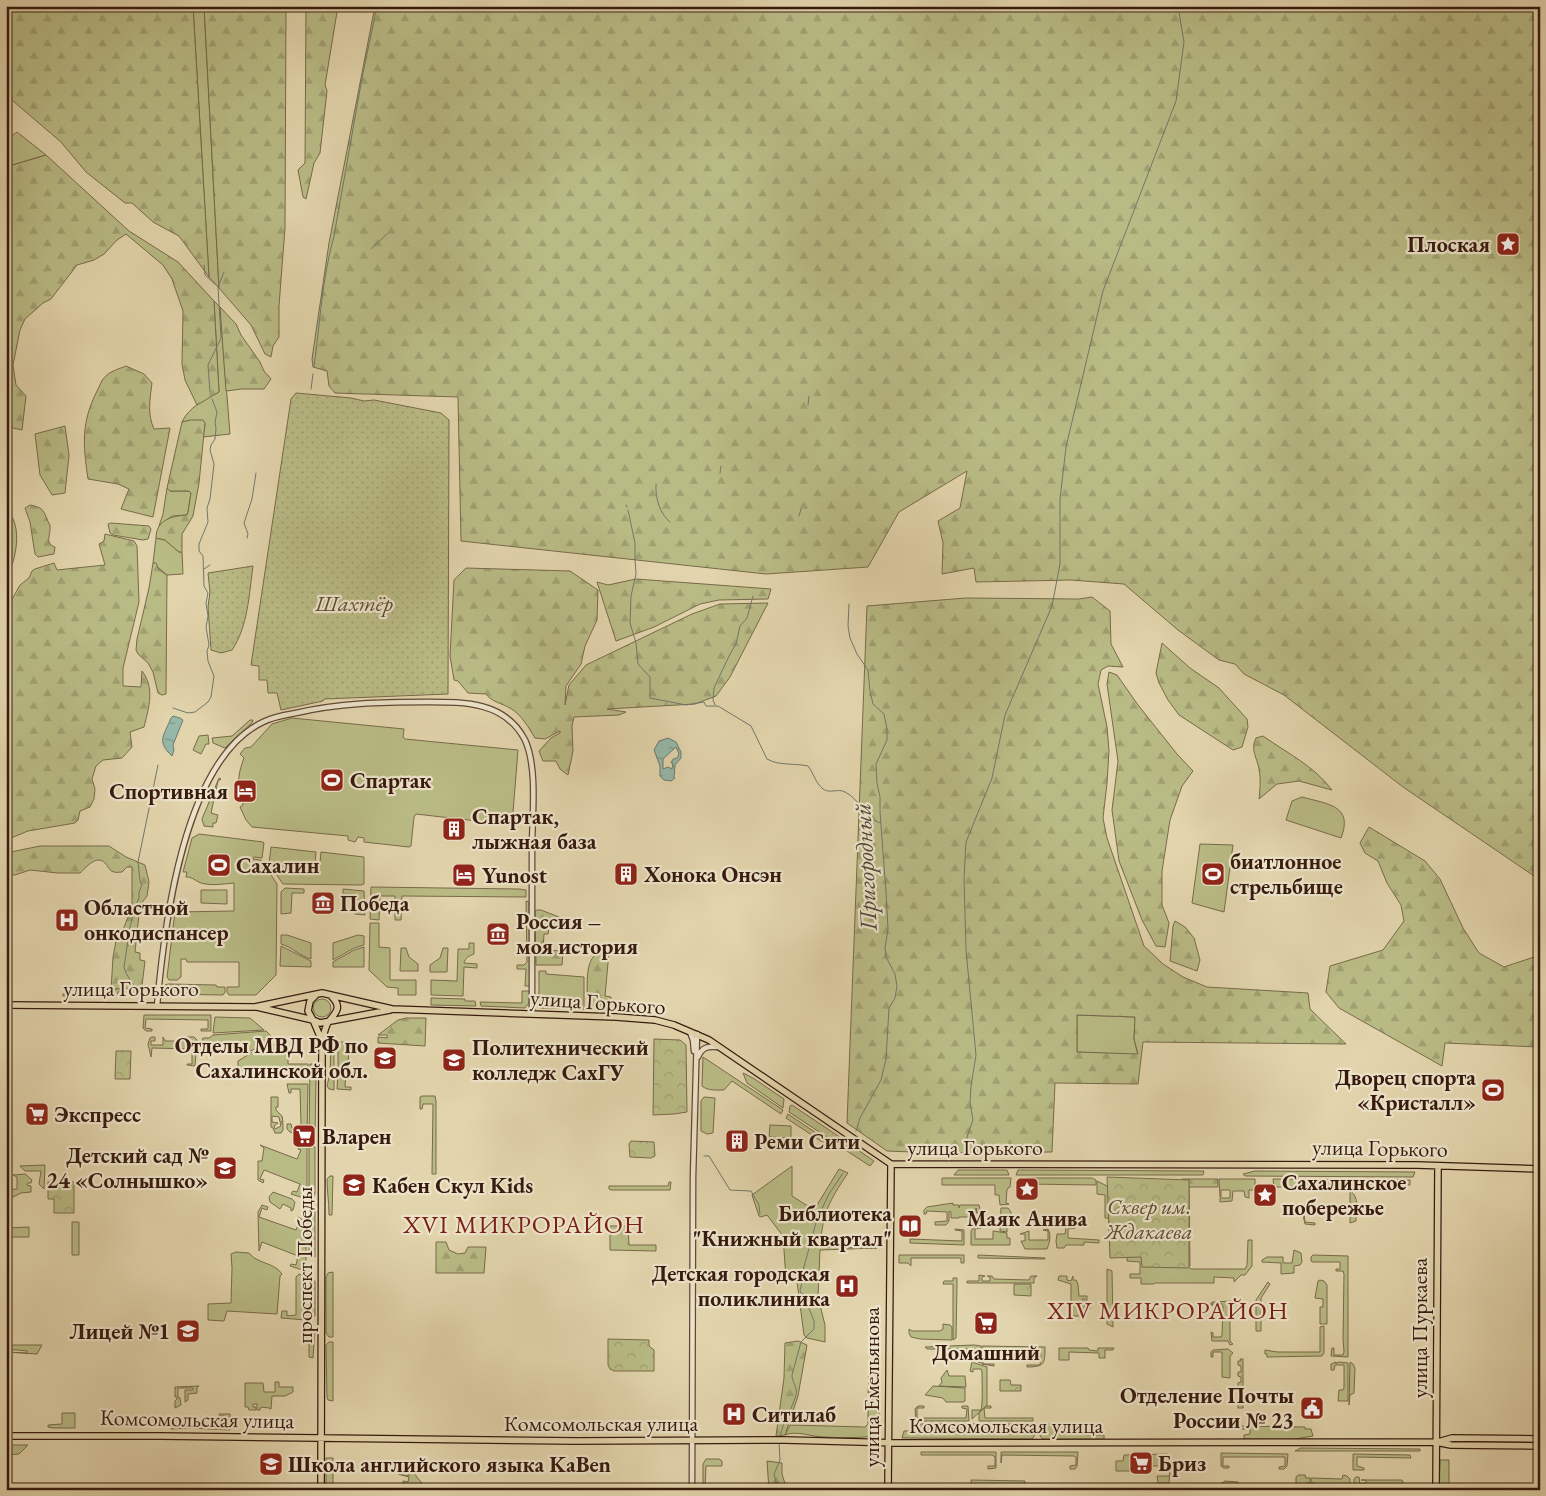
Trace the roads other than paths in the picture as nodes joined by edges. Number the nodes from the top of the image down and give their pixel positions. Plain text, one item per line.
1 (317, 994) junction
2 (331, 996) junction
3 (6, 1005) edge
4 (157, 1006) junction
5 (254, 1007) junction
6 (392, 1010) junction
7 (532, 1014) junction
8 (313, 1020) junction
9 (329, 1022) junction
10 (689, 1031) junction
11 (697, 1034) junction
12 (322, 1041) junction
13 (720, 1047) junction
14 (696, 1063) junction
15 (891, 1164) junction
16 (1438, 1166) junction
17 (1540, 1169) edge
18 (6, 1436) edge
19 (321, 1438) junction
20 (1540, 1439) edge
21 (691, 1441) junction
22 (1436, 1442) junction
23 (889, 1443) junction
24 (1540, 1446) edge
25 (321, 1490) edge
26 (692, 1490) edge
27 (888, 1490) edge
28 (1436, 1490) edge

1 - 2 main road
1 - 5 main road, улица Горького
1 - 8 main road
2 - 6 main road, улица Горького
2 - 9 main road
3 - 4 main road, улица Горького
4 - 5 main road, улица Горького
4 - 7 street
5 - 8 main road, улица Горького
6 - 7 main road, улица Горького
6 - 9 main road, улица Горького
7 - 10 main road, улица Горького
8 - 9 main road
8 - 12 main road, проспект Победы
9 - 12 main road, проспект Победы
10 - 11 main road, улица Горького
10 - 14 street
11 - 13 main road, улица Горького
11 - 14 street
12 - 19 main road, проспект Победы
13 - 14 street
13 - 15 main road, улица Горького
14 - 21 street
15 - 16 main road, улица Горького
15 - 23 main road, улица Емельянова
16 - 17 main road, улица Горького
16 - 22 main road, улица Пуркаева
18 - 19 main road, Комсомольская улица
19 - 21 main road, Комсомольская улица
19 - 25 main road, проспект Победы
20 - 22 main road, Комсомольская улица
21 - 23 main road, Комсомольская улица
21 - 26 street
22 - 23 main road, Комсомольская улица
22 - 24 main road, Комсомольская улица
22 - 28 main road, улица Пуркаева
23 - 27 main road, улица Емельянова

